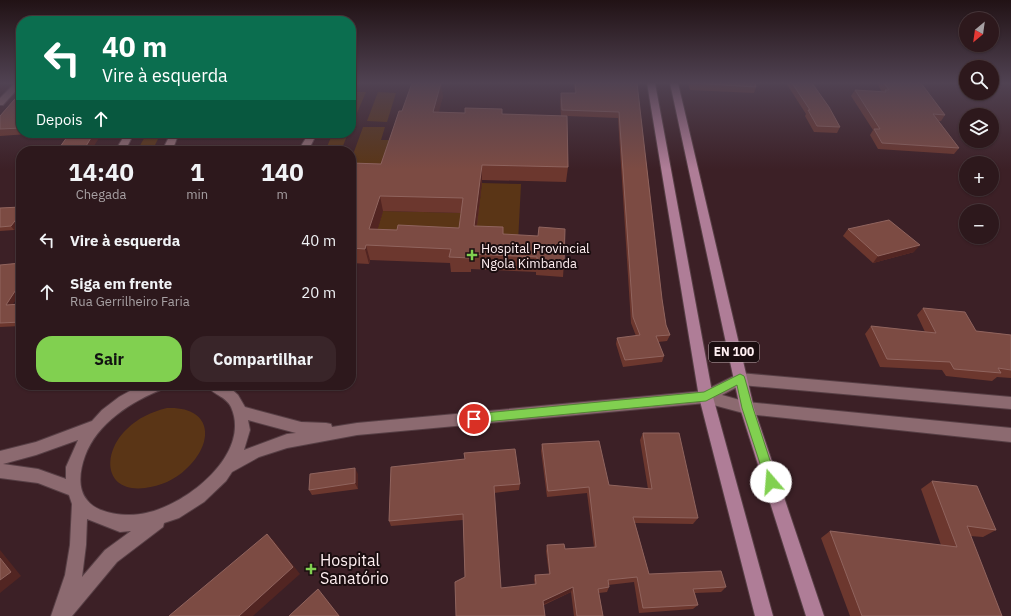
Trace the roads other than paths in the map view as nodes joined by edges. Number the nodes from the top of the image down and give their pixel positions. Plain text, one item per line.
1 (657, 112) edge
2 (681, 112) edge
3 (740, 379) junction
4 (146, 390) edge
5 (224, 390) edge
6 (706, 397) junction
7 (1011, 403) edge
8 (747, 408) junction
9 (240, 412) junction
10 (96, 426) junction
11 (357, 430) junction
12 (1011, 435) edge
13 (0, 458) edge
14 (228, 468) junction
15 (0, 471) edge
16 (73, 489) junction
17 (80, 505) junction
18 (162, 518) junction
19 (764, 616) edge
20 (814, 616) edge

1 - 6 main road, EN 100
2 - 3 main road, EN 100
3 - 6 street
3 - 7 street
3 - 8 main road, EN 100
4 - 10 street
5 - 9 street
6 - 8 street
6 - 11 street
6 - 19 main road, EN 100
8 - 12 street
8 - 20 main road, EN 100
9 - 11 street
9 - 14 street
10 - 13 street
10 - 16 street
11 - 14 street
14 - 18 street
15 - 16 street
16 - 17 street
17 - 18 street
17 - 18 street

